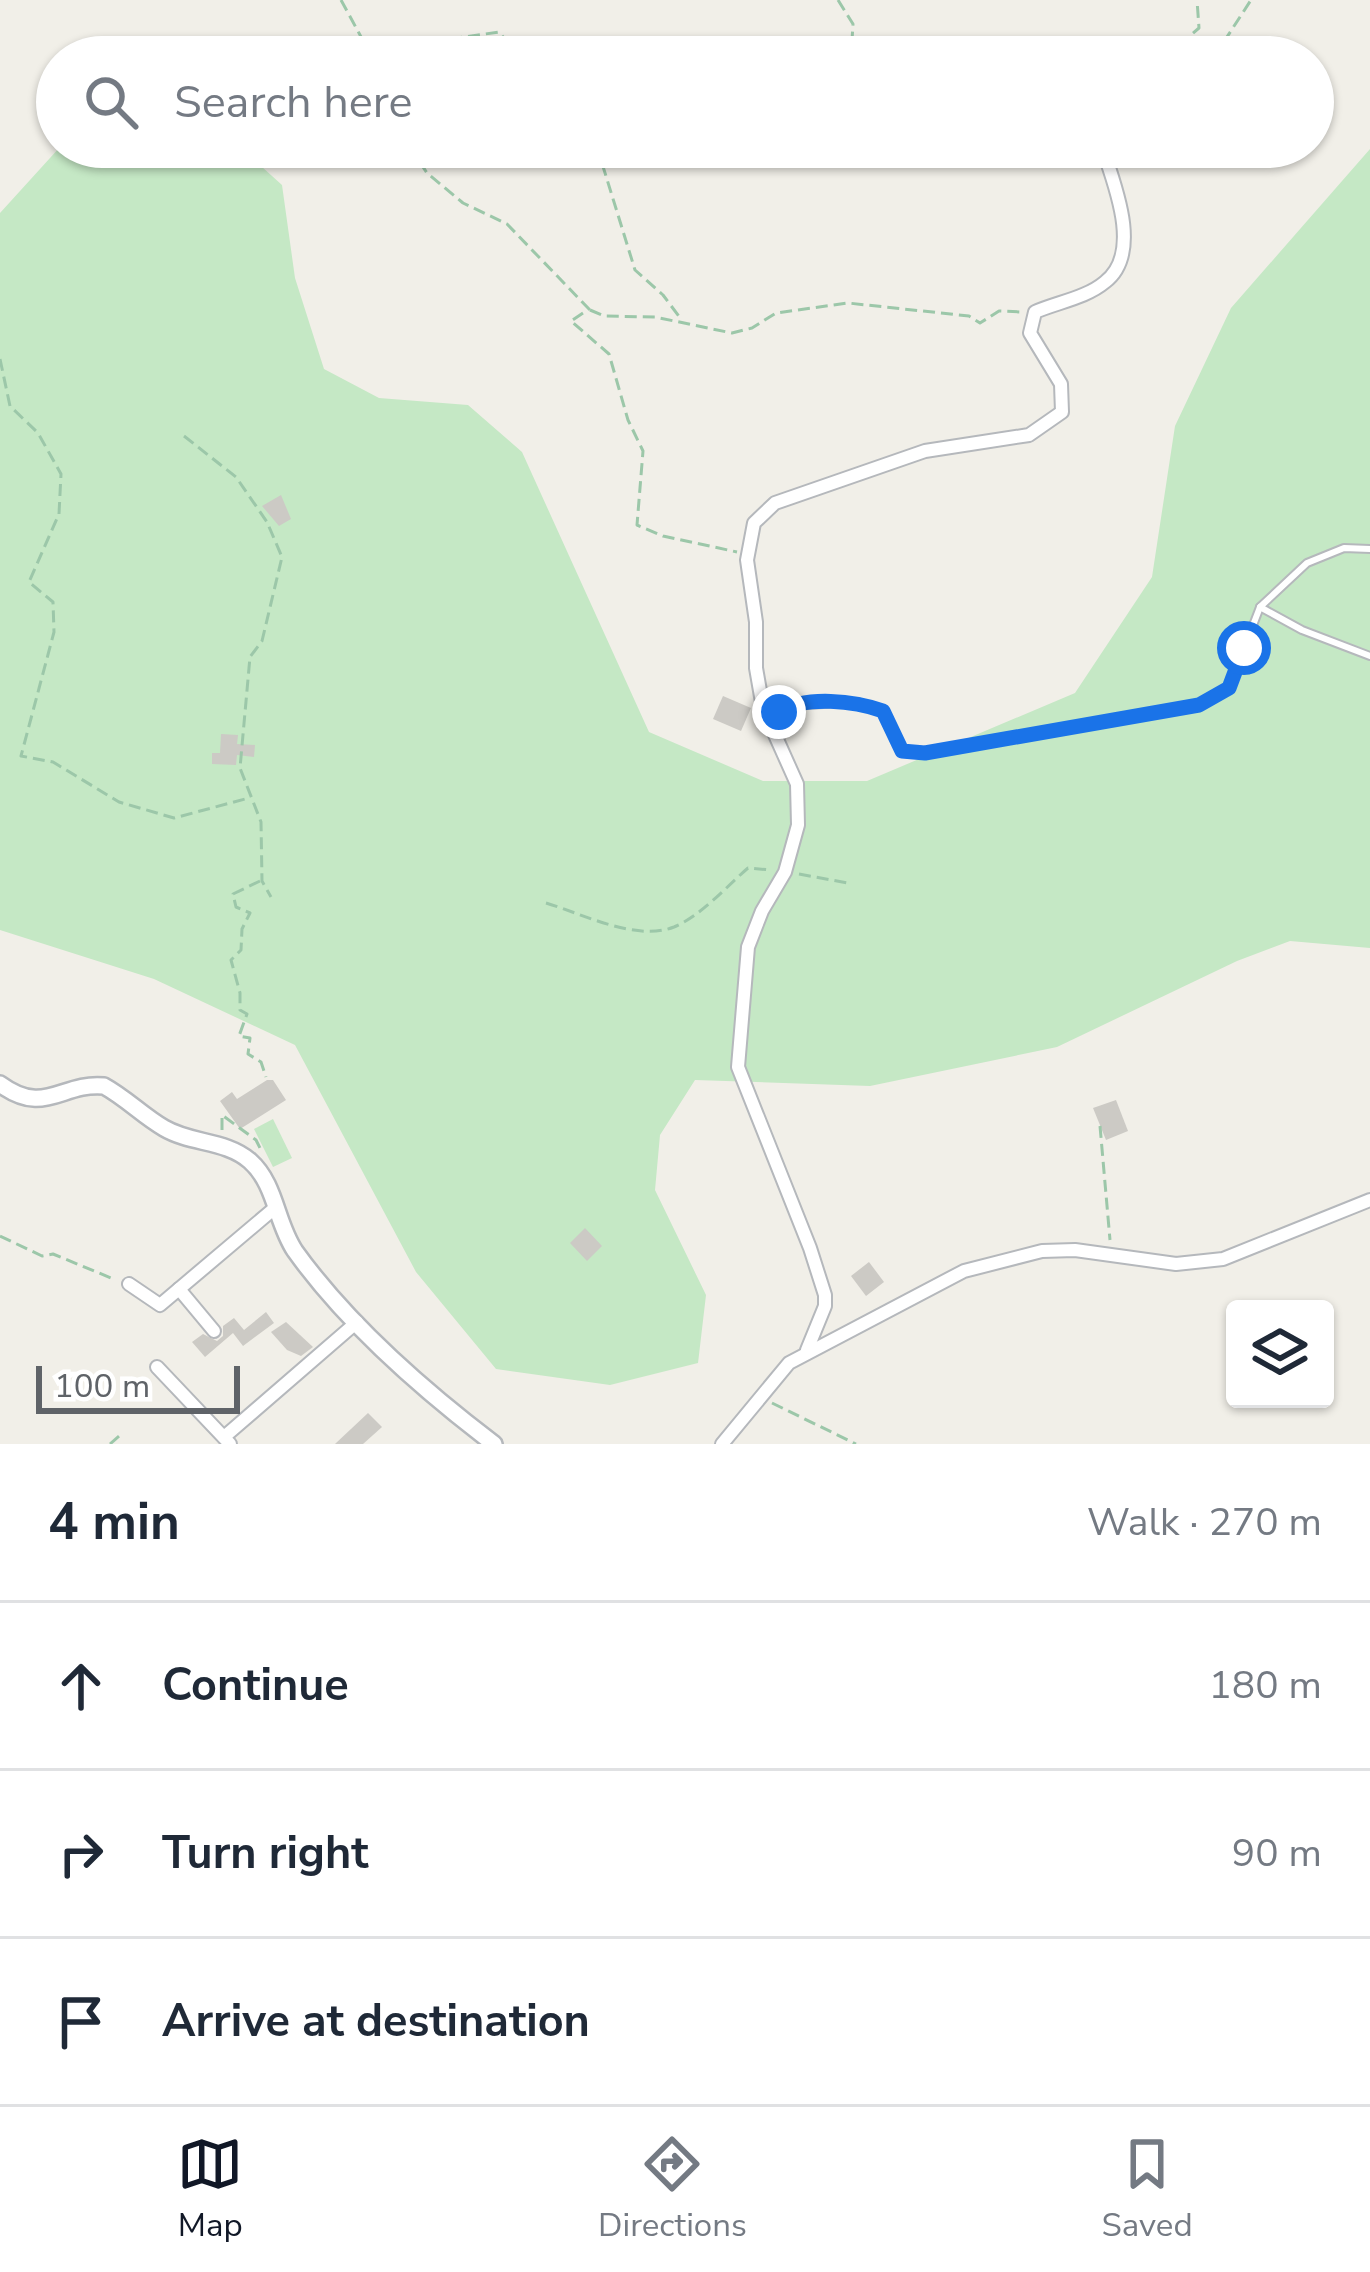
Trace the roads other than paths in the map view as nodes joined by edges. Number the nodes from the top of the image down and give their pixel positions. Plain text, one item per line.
1 (1108, 168) edge
2 (1370, 549) edge
3 (1259, 607) junction
4 (1370, 656) edge
5 (771, 726) junction
6 (0, 1084) edge
7 (1370, 1200) edge
8 (276, 1207) junction
9 (129, 1285) road end
10 (179, 1289) junction
11 (357, 1322) junction
12 (214, 1331) dead end
13 (807, 1350) junction
14 (157, 1367) dead end
15 (227, 1440) edge
16 (494, 1444) edge
17 (722, 1444) edge

1 - 5 street
2 - 3 lane
3 - 4 lane
3 - 5 lane
5 - 13 street
6 - 8 street
7 - 13 street
8 - 10 street
8 - 11 street
9 - 10 street
10 - 12 street
11 - 15 street
11 - 16 street
13 - 17 street
14 - 15 street

